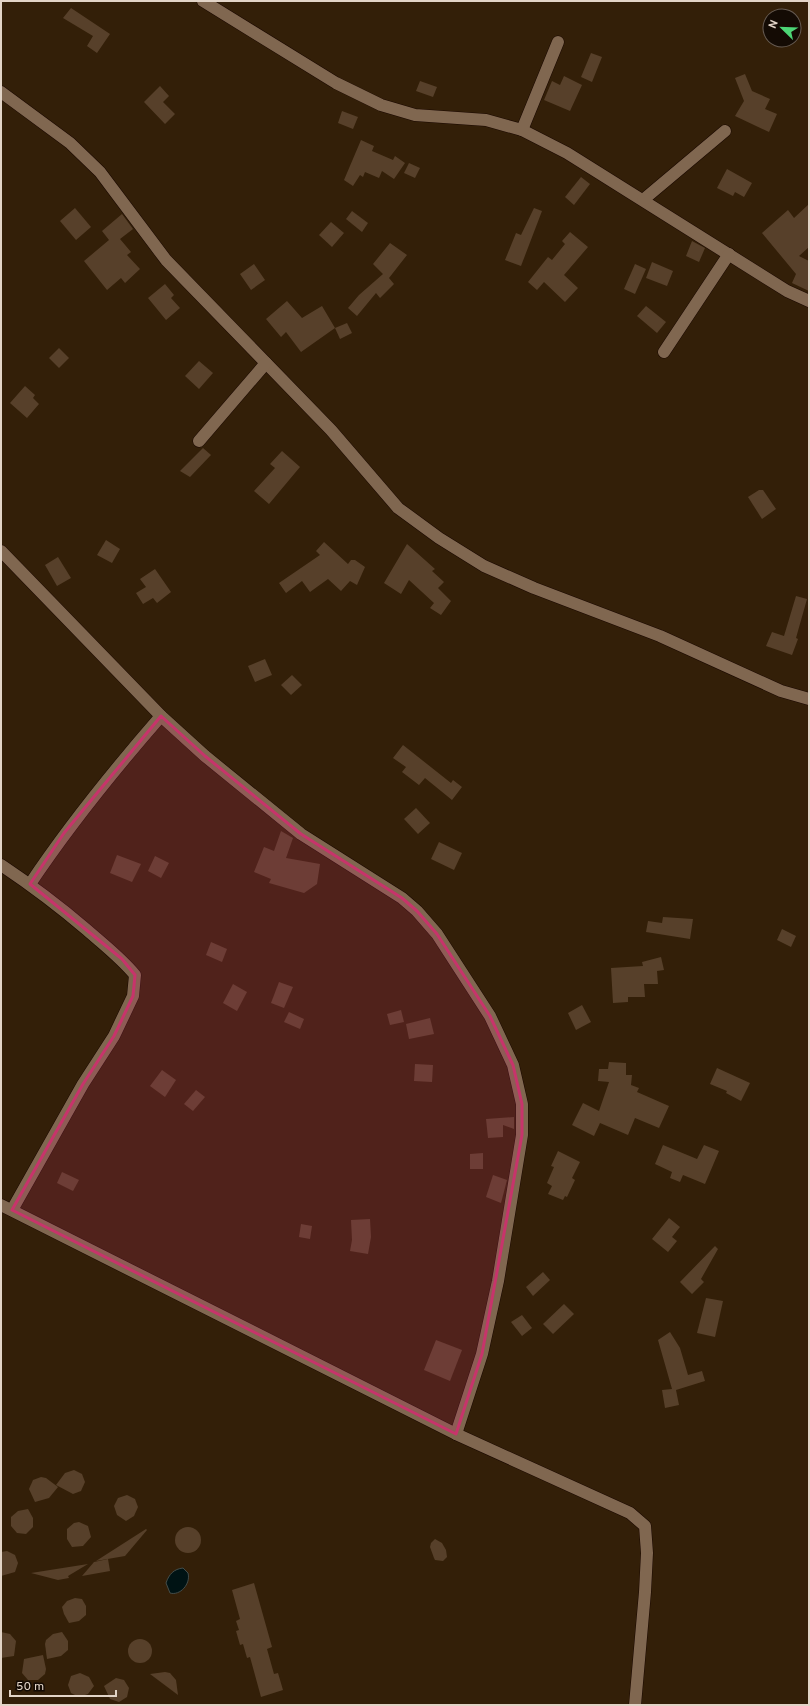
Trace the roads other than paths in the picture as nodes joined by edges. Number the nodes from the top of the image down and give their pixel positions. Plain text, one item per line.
1 (203, 1) edge
2 (558, 42) dead end
3 (1, 92) edge
4 (522, 130) junction
5 (725, 132) dead end
6 (644, 200) junction
7 (729, 254) junction
8 (809, 301) edge
9 (664, 352) dead end
10 (266, 363) junction
11 (199, 441) dead end
12 (1, 551) edge
13 (809, 699) edge
14 (161, 716) junction
15 (1, 865) edge
16 (30, 884) junction
17 (6, 1208) edge
18 (456, 1434) junction
19 (635, 1705) edge

1 - 4 street
2 - 4 street
3 - 10 street
4 - 6 street
5 - 6 street
6 - 7 street
7 - 8 street
7 - 9 street
10 - 11 street
10 - 13 street
12 - 14 street
14 - 16 street
14 - 18 street
15 - 16 street
16 - 17 street
17 - 18 street
18 - 19 street

